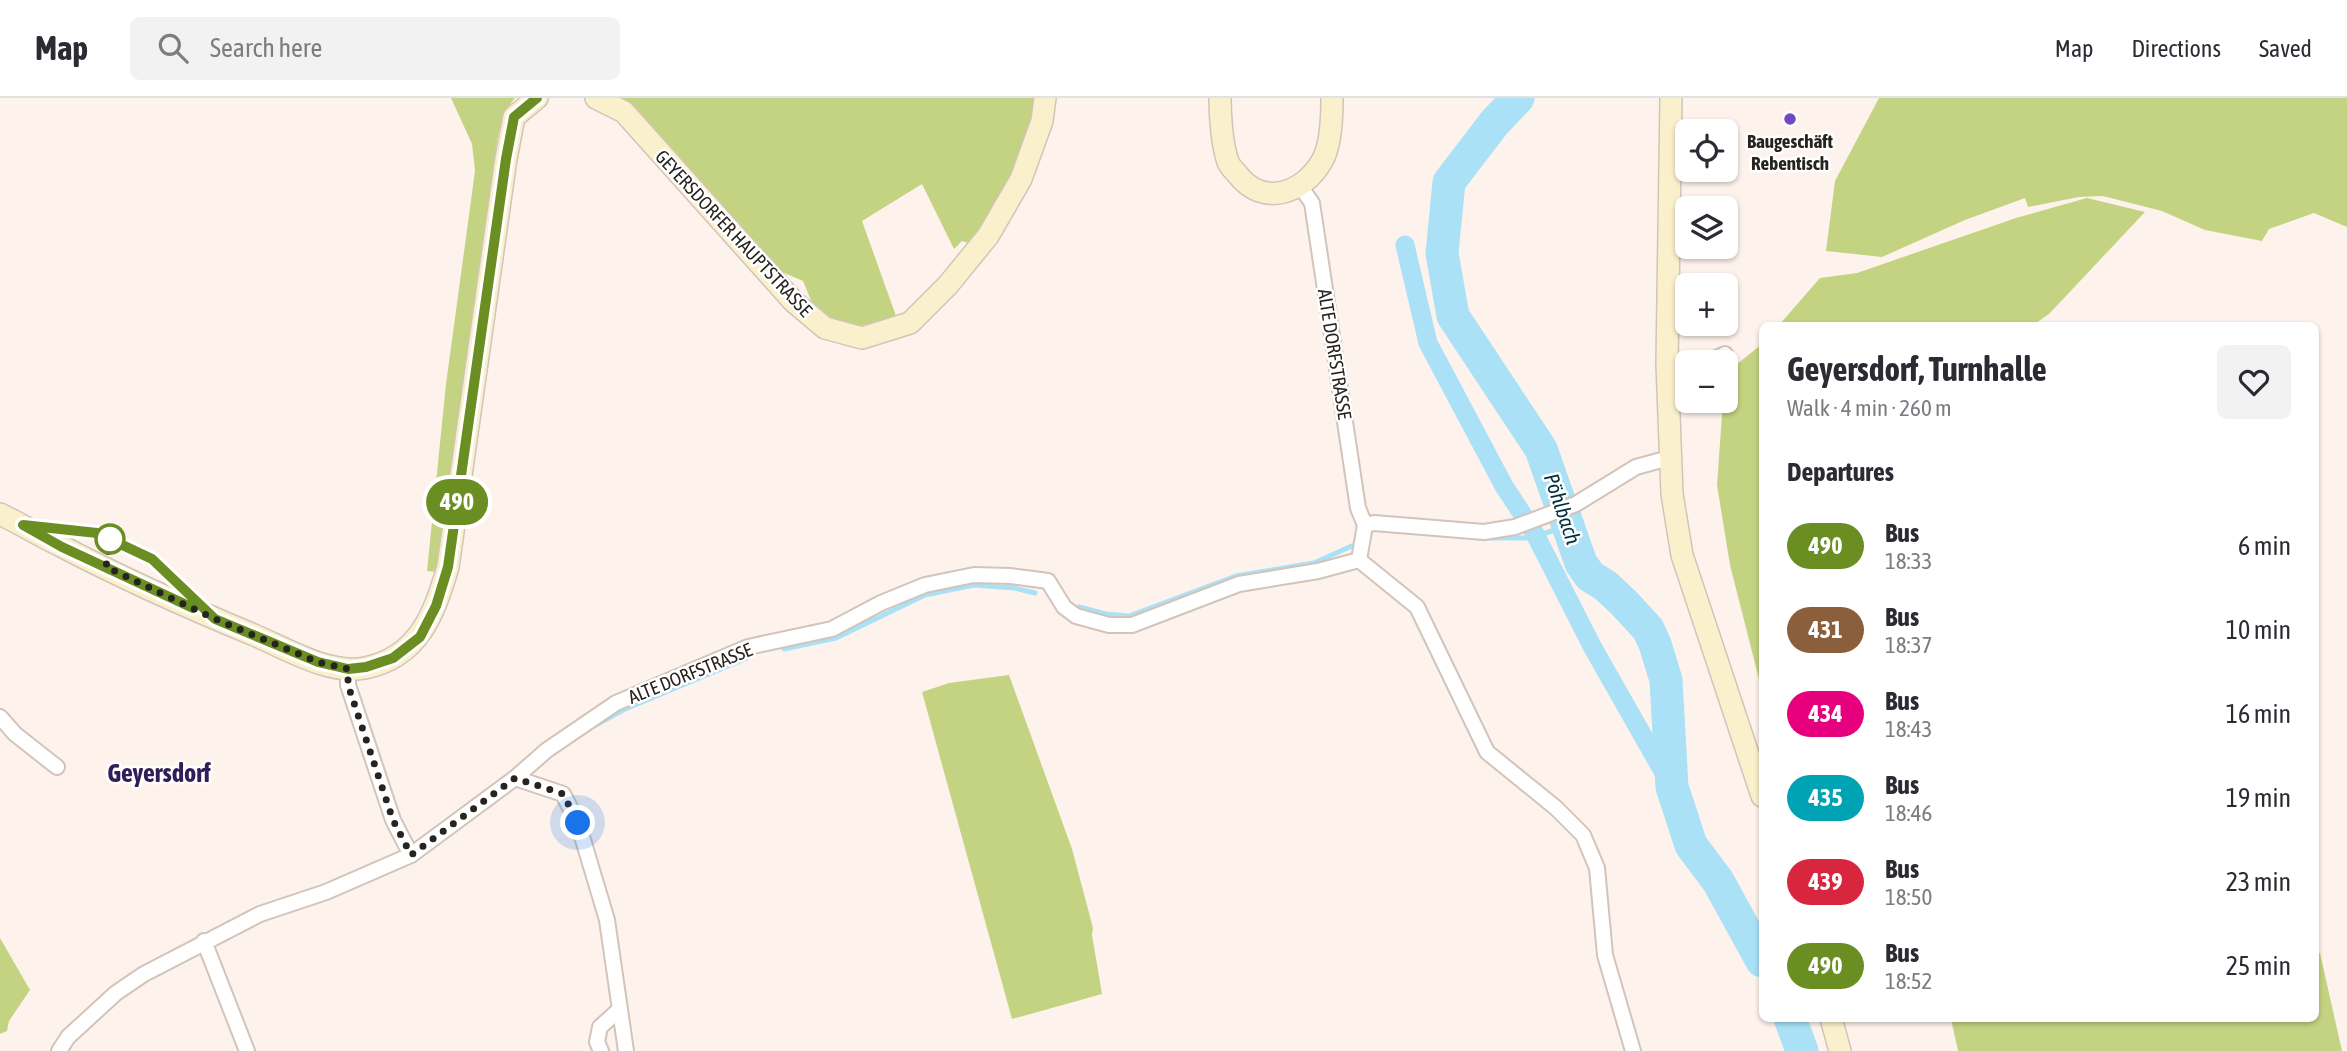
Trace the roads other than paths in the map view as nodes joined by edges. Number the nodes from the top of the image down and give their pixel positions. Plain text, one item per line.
1 (537, 98) edge
2 (596, 98) edge
3 (1045, 98) edge
4 (1220, 98) edge
5 (1332, 98) edge
6 (1671, 98) edge
7 (1300, 186) junction
8 (1681, 350) edge
9 (1675, 410) edge
10 (1669, 458) junction
11 (0, 514) edge
12 (1365, 525) junction
13 (1359, 560) junction
14 (348, 669) junction
15 (0, 717) edge
16 (57, 767) dead end
17 (515, 778) junction
18 (1759, 787) edge
19 (411, 855) junction
20 (204, 941) junction
21 (619, 1010) junction
22 (1832, 1022) edge
23 (59, 1051) edge
24 (247, 1051) edge
25 (601, 1051) edge
26 (626, 1051) edge
27 (1633, 1051) edge
28 (1840, 1051) edge

1 - 14 main road
2 - 3 main road, GEYERSDORFER HAUPTSTRASSE
4 - 7 main road
5 - 7 main road
6 - 8 main road
7 - 12 street, ALTE DORFSTRASSE
9 - 10 main road
10 - 12 street
10 - 18 main road
11 - 14 main road
12 - 13 street, ALTE DORFSTRASSE
13 - 17 street, ALTE DORFSTRASSE
13 - 27 street
14 - 19 street
15 - 16 street
17 - 19 street, ALTE DORFSTRASSE
17 - 21 street
19 - 20 street, ALTE DORFSTRASSE
20 - 23 street, ALTE DORFSTRASSE
20 - 24 street
21 - 25 street
21 - 26 street
22 - 28 main road

